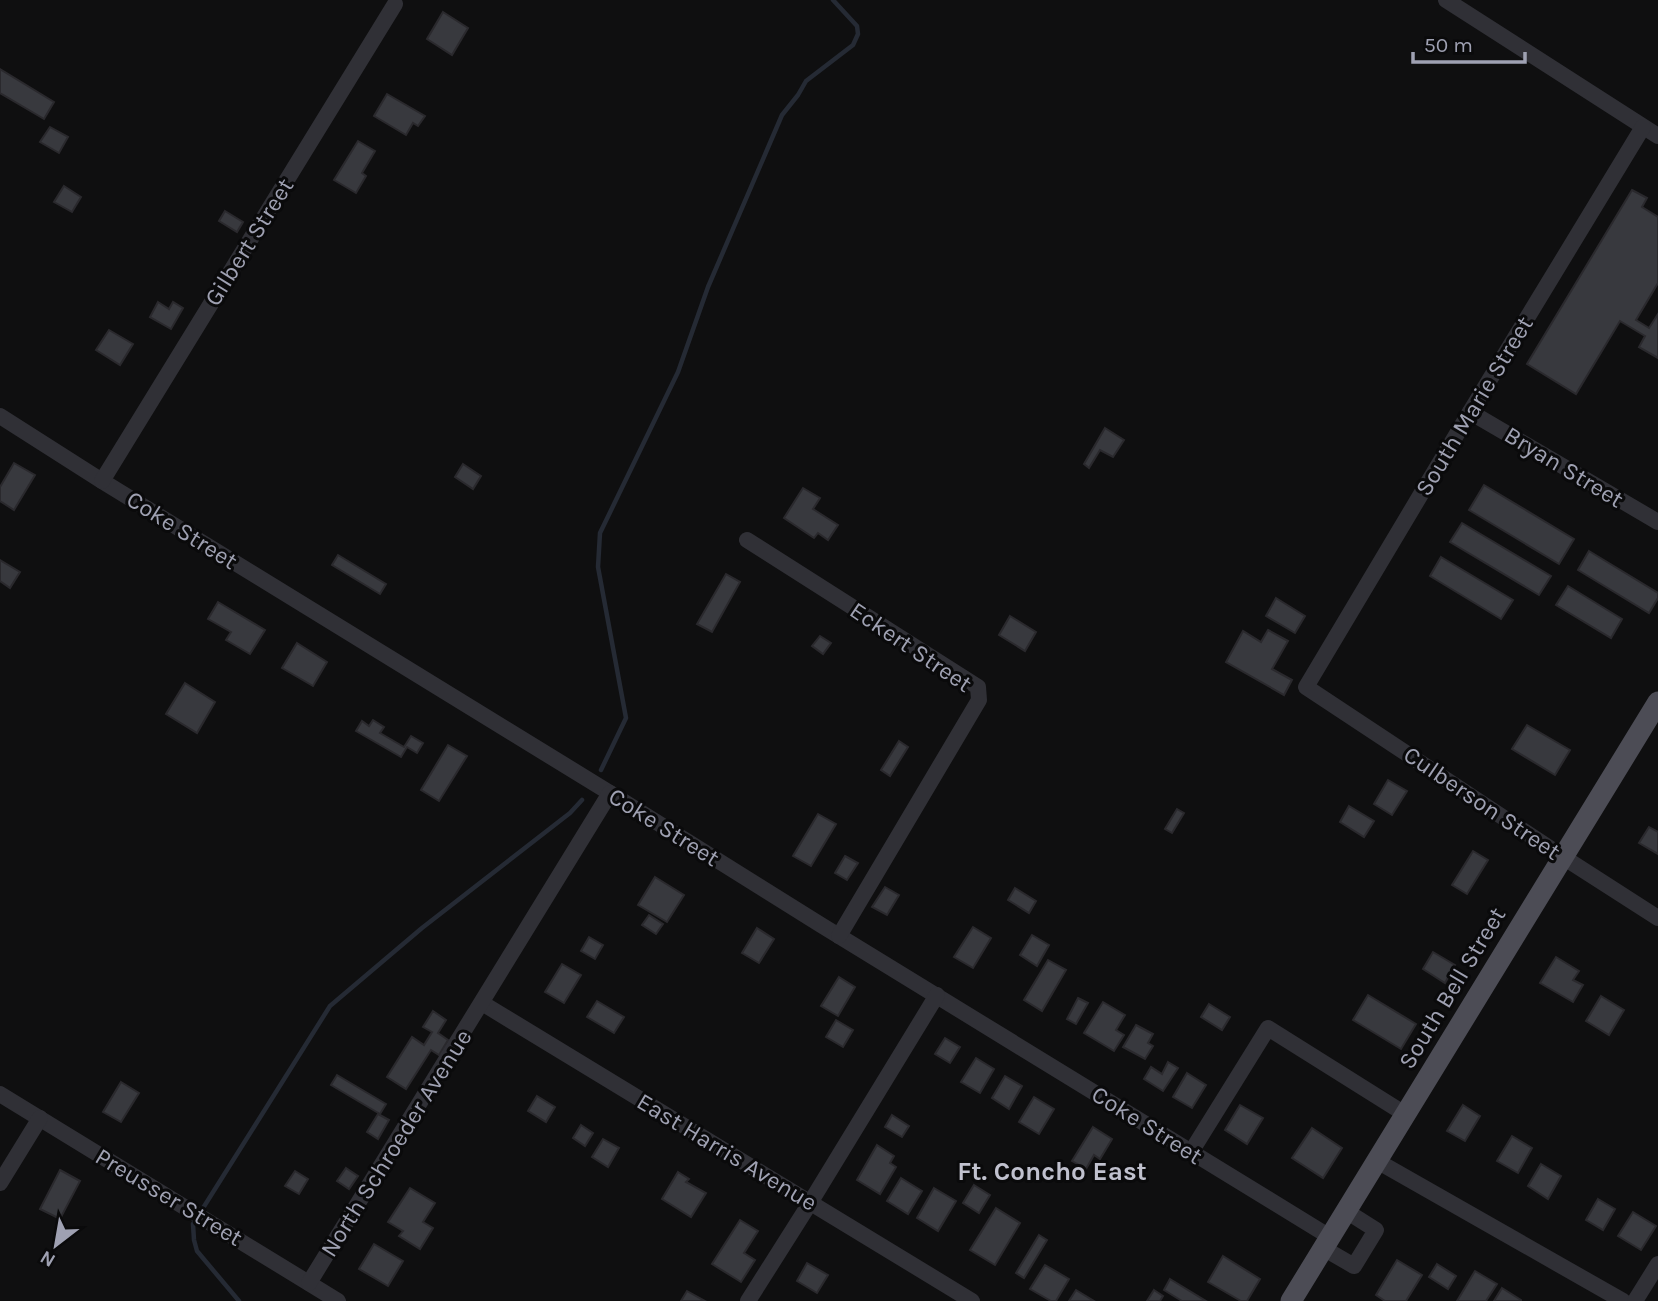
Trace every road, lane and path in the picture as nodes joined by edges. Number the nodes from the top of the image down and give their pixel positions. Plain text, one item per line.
1 (1446, 0) edge
2 (395, 4) dead end
3 (1651, 132) edge
4 (1470, 412) junction
5 (0, 416) edge
6 (102, 481) junction
7 (1658, 522) edge
8 (747, 540) dead end
9 (1306, 687) joint
10 (1656, 711) edge
11 (610, 793) junction
12 (1563, 857) junction
13 (1658, 918) edge
14 (839, 936) junction
15 (937, 995) junction
16 (482, 1003) junction
17 (0, 1094) edge
18 (1405, 1114) junction
19 (40, 1118) junction
20 (1191, 1152) junction
21 (1377, 1161) junction
22 (0, 1183) edge
23 (810, 1203) junction
24 (1346, 1211) junction
25 (1326, 1243) junction
26 (1658, 1264) edge
27 (309, 1283) junction
28 (338, 1301) edge
29 (748, 1301) edge
30 (972, 1301) edge
31 (1291, 1301) edge
32 (1623, 1301) edge
33 (1635, 1301) edge

1 - 3 street
2 - 6 street, Gilbert Street
3 - 4 street, South Marie Street
4 - 7 street, Bryan Street
4 - 9 street, South Marie Street
5 - 6 street, Coke Street
6 - 11 street, Coke Street
8 - 14 street, Eckert Street
9 - 12 street, Culberson Street
10 - 12 main road, South Bell Street
11 - 14 street, Coke Street
11 - 16 street, North Schroeder Avenue
12 - 13 street, Culberson Street
12 - 18 main road, South Bell Street
14 - 15 street, Coke Street
15 - 20 street, Coke Street
15 - 23 street
16 - 23 street, East Harris Avenue
16 - 27 street, North Schroeder Avenue
17 - 19 street, Preusser Street
18 - 20 street
18 - 21 main road, South Bell Street
19 - 22 street
19 - 27 street, Preusser Street
20 - 25 street, Coke Street
21 - 24 main road, South Bell Street
21 - 32 street
23 - 29 street
23 - 30 street, East Harris Avenue
24 - 25 main road, South Bell Street
24 - 25 street, Coke Street
25 - 31 main road, South Bell Street
26 - 33 street
27 - 28 street, Preusser Street

